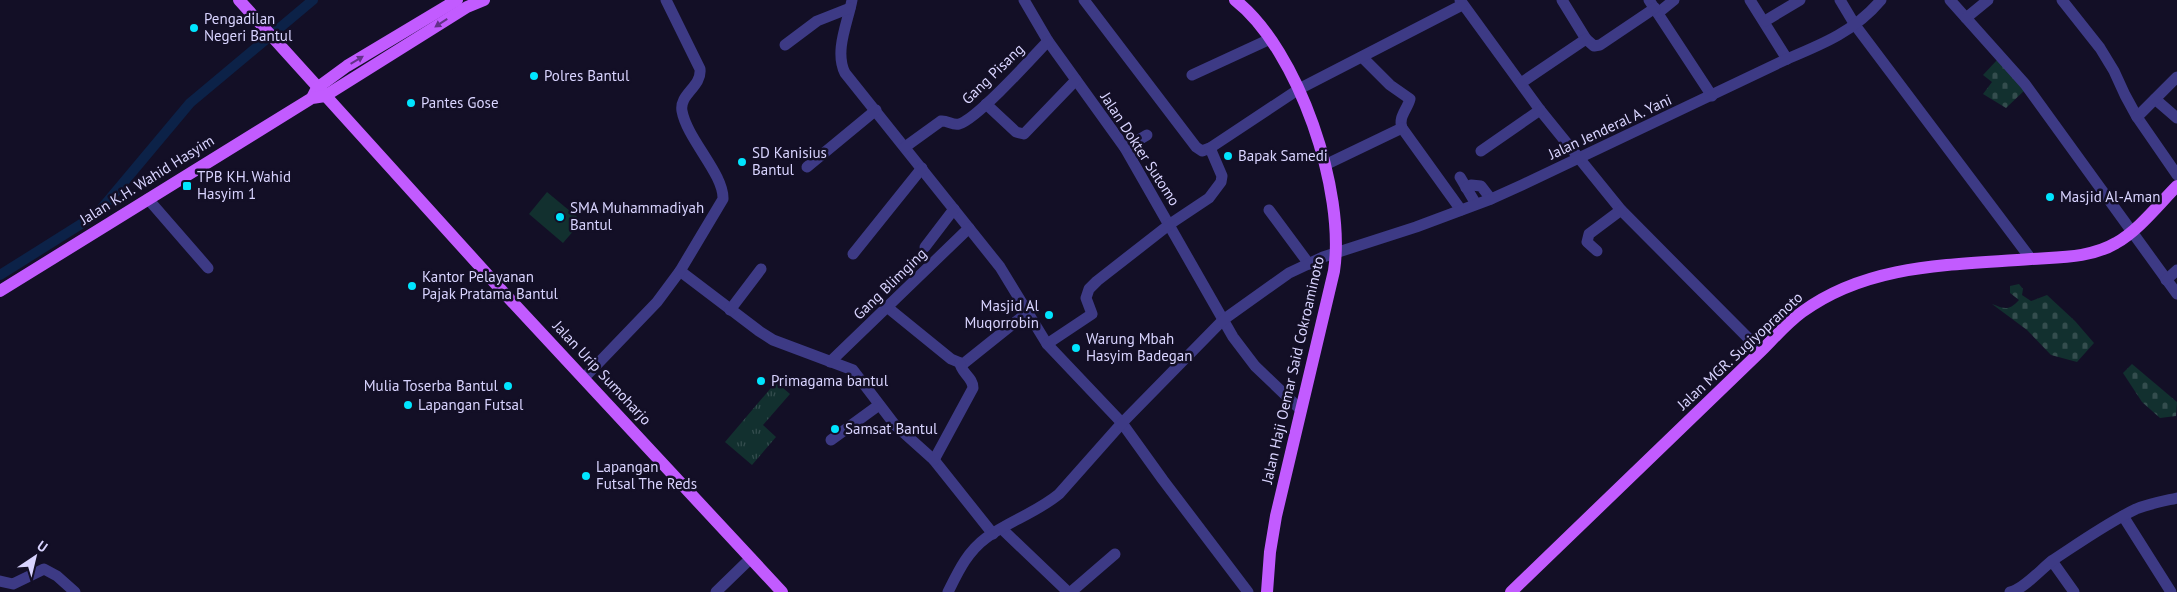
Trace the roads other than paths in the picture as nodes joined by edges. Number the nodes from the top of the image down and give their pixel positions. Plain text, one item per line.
1 (239, 0) edge
2 (457, 0) edge
3 (484, 0) edge
4 (666, 0) edge
5 (1024, 0) edge
6 (1084, 0) edge
7 (1235, 0) edge
8 (1562, 0) edge
9 (1674, 0) edge
10 (1750, 0) edge
11 (1800, 0) edge
12 (1840, 0) edge
13 (1881, 0) edge
14 (1950, 0) edge
15 (1988, 0) edge
16 (2062, 0) edge
17 (1461, 2) edge
18 (851, 4) edge
19 (1654, 7) edge
20 (1966, 18) junction
21 (1765, 21) junction
22 (1856, 25) junction
23 (1270, 39) junction
24 (1586, 39) junction
25 (1048, 41) junction
26 (785, 45) dead end
27 (1362, 57) junction
28 (1787, 59) junction
29 (1192, 75) dead end
30 (2177, 77) edge
31 (1076, 80) junction
32 (1521, 83) junction
33 (1299, 89) junction
34 (318, 94) junction
35 (1712, 96) junction
36 (2155, 99) junction
37 (986, 104) junction
38 (876, 110) junction
39 (1540, 110) junction
40 (2138, 117) junction
41 (2177, 118) edge
42 (1402, 128) junction
43 (1147, 134) dead end
44 (906, 147) junction
45 (1125, 148) junction
46 (1210, 148) junction
47 (1481, 151) dead end
48 (1578, 159) junction
49 (1325, 165) junction
50 (807, 166) dead end
51 (922, 168) junction
52 (2177, 175) edge
53 (1460, 177) dead end
54 (2177, 186) edge
55 (1466, 188) junction
56 (148, 199) junction
57 (1491, 199) junction
58 (1476, 204) junction
59 (954, 209) junction
60 (1269, 210) dead end
61 (1461, 210) junction
62 (1621, 210) junction
63 (1170, 224) junction
64 (969, 228) junction
65 (2131, 232) junction
66 (925, 248) dead end
67 (1597, 251) dead end
68 (853, 254) dead end
69 (1337, 254) junction
70 (2030, 259) junction
71 (1309, 264) junction
72 (208, 268) dead end
73 (761, 269) dead end
74 (2177, 270) edge
75 (680, 271) junction
76 (2166, 280) junction
77 (0, 291) edge
78 (2177, 294) edge
79 (887, 307) junction
80 (730, 310) junction
81 (1028, 312) junction
82 (1223, 320) junction
83 (1047, 344) junction
84 (1761, 351) junction
85 (830, 362) junction
86 (960, 363) junction
87 (584, 378) junction
88 (879, 405) junction
89 (1301, 410) junction
90 (1122, 423) junction
91 (831, 440) dead end
92 (934, 460) junction
93 (2177, 498) edge
94 (2123, 516) junction
95 (997, 532) junction
96 (1115, 554) dead end
97 (751, 558) junction
98 (2052, 561) junction
99 (0, 581) edge
100 (75, 592) edge
101 (716, 592) edge
102 (782, 592) edge
103 (948, 592) edge
104 (1069, 592) edge
105 (1248, 592) edge
106 (1267, 592) edge
107 (1511, 592) edge
108 (2010, 592) edge
109 (2074, 592) edge
110 (2171, 592) edge

1 - 34 main road, Jalan Urip Sumoharjo
34 -> 2 main road
3 -> 34 main road
4 - 75 street
5 - 25 street, Jalan Dokter Sutomo
6 - 46 street
7 - 23 main road, Jalan Haji Oemar Said Cokroaminoto
8 - 24 street
9 - 19 street
10 - 21 street
11 - 21 street
12 - 22 street
13 - 22 street, Jalan Jenderal A. Yani
14 - 20 street
15 - 20 street
16 - 40 street
17 - 27 street
17 - 32 street
18 - 26 street
18 - 38 street
19 - 24 street
19 - 35 street
20 - 65 street
21 - 28 street
22 - 28 street, Jalan Jenderal A. Yani
22 - 70 street
23 - 29 street
23 - 33 main road, Jalan Haji Oemar Said Cokroaminoto
24 - 32 street
25 - 31 street, Jalan Dokter Sutomo
25 - 37 street, Gang Pisang
27 - 33 street
27 - 42 street
28 - 35 street, Jalan Jenderal A. Yani
30 - 36 street
31 - 37 street
31 - 45 street, Jalan Dokter Sutomo
32 - 39 street
33 - 46 street
33 - 49 main road, Jalan Haji Oemar Said Cokroaminoto
34 - 56 main road, Jalan K.H. Wahid Hasyim
34 - 87 main road, Jalan Urip Sumoharjo
35 - 48 street, Jalan Jenderal A. Yani
36 - 40 street
36 - 41 street
37 - 44 street, Gang Pisang
38 - 44 street
38 - 50 street
39 - 47 street
39 - 48 street
40 - 52 street
42 - 49 street
42 - 61 street
43 - 45 street
44 - 51 street
45 - 63 street, Jalan Dokter Sutomo
46 - 63 street
48 - 57 street, Jalan Jenderal A. Yani
48 - 62 street
49 - 69 main road, Jalan Haji Oemar Said Cokroaminoto
51 - 59 street
51 - 68 street
53 - 55 street
54 - 65 main road, Jalan MGR. Sugiyopranoto
55 - 57 street
55 - 58 street
56 - 72 street
56 - 77 main road, Jalan K.H. Wahid Hasyim
57 - 58 street, Jalan Jenderal A. Yani
58 - 61 street, Jalan Jenderal A. Yani
59 - 64 street
59 - 66 street
60 - 71 street
61 - 69 street, Jalan Jenderal A. Yani
62 - 67 street
62 - 84 street
63 - 82 street, Jalan Dokter Sutomo
63 - 83 street
64 - 79 street, Gang Blimging
64 - 81 street
65 - 70 main road, Jalan MGR. Sugiyopranoto
65 - 76 street
69 - 71 street, Jalan Jenderal A. Yani
69 - 89 main road, Jalan Haji Oemar Said Cokroaminoto
70 - 84 main road, Jalan MGR. Sugiyopranoto
71 - 82 street, Jalan Jenderal A. Yani
73 - 80 street
74 - 76 street
75 - 80 street
75 - 87 street
76 - 78 street
79 - 85 street, Gang Blimging
79 - 86 street
80 - 85 street
81 - 83 street
81 - 86 street
82 - 89 street, Jalan Dokter Sutomo
82 - 90 street, Jalan Jenderal A. Yani
83 - 90 street
84 - 107 main road, Jalan MGR. Sugiyopranoto
85 - 88 street
86 - 92 street
87 - 97 main road, Jalan Urip Sumoharjo
88 - 91 street
88 - 92 street
89 - 106 main road, Jalan Haji Oemar Said Cokroaminoto
90 - 95 street, Jalan Jenderal A. Yani
90 - 105 street
92 - 95 street
93 - 94 street
94 - 98 street
94 - 110 street
95 - 103 street, Jalan Jenderal A. Yani
95 - 104 street
96 - 104 street
97 - 101 street
97 - 102 main road, Jalan Urip Sumoharjo
98 - 108 street
98 - 109 street
99 - 100 street

